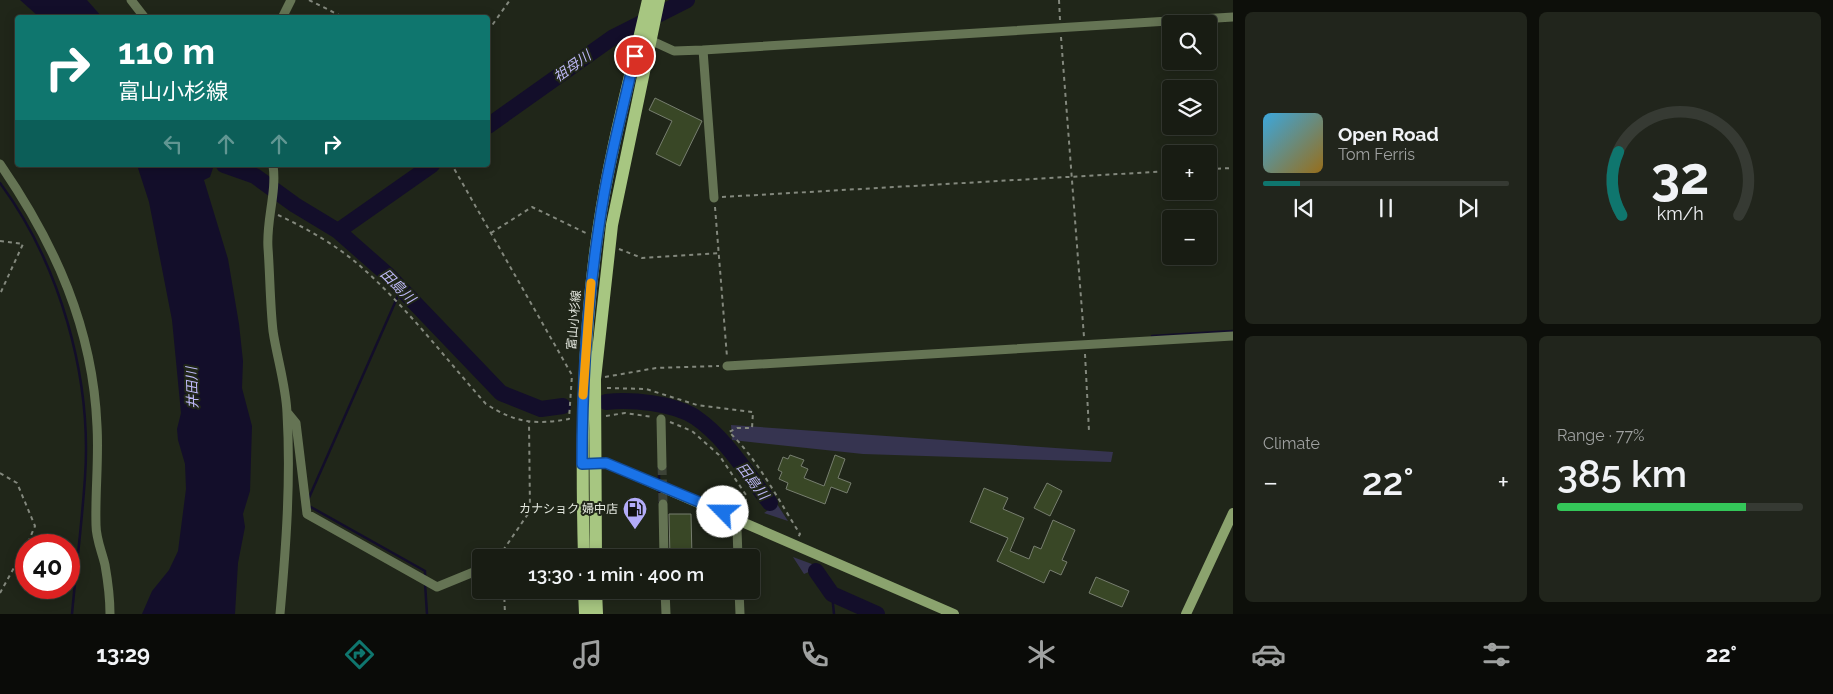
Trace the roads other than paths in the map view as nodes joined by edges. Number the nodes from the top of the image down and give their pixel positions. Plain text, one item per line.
1 (131, 0) edge
2 (291, 0) edge
3 (653, 4) edge
4 (143, 15) edge
5 (284, 15) edge
6 (1233, 17) edge
7 (647, 36) junction
8 (703, 50) junction
9 (0, 164) edge
10 (273, 167) edge
11 (714, 198) road end
12 (1233, 336) edge
13 (728, 366) road end
14 (287, 412) junction
15 (661, 419) road end
16 (588, 463) junction
17 (662, 466) tunnel mouth
18 (662, 504) tunnel mouth
19 (1233, 513) edge
20 (742, 520) junction
21 (584, 549) edge
22 (595, 549) edge
23 (664, 549) edge
24 (737, 549) edge
25 (472, 573) edge
26 (584, 599) edge
27 (596, 599) edge
28 (665, 599) edge
29 (739, 599) edge
30 (949, 613) edge
31 (110, 614) edge
32 (280, 614) edge
33 (585, 614) edge
34 (596, 614) edge
35 (666, 614) edge
36 (740, 614) edge
37 (1186, 614) edge

1 - 4 street
2 - 5 street
3 - 7 main road, 富山小杉線
6 - 8 street
7 - 8 street
7 - 16 main road, 富山小杉線
7 - 16 main road, 富山小杉線
8 - 11 street
9 - 31 street
10 - 14 street
12 - 13 street
14 - 25 street
14 - 32 street
15 - 17 street
16 - 20 street
16 - 21 main road, 富山小杉線
16 - 22 main road, 富山小杉線
18 - 23 street
19 - 37 street
20 - 24 street
20 - 30 street
26 - 33 main road
27 - 34 main road
28 - 35 street
29 - 36 street

